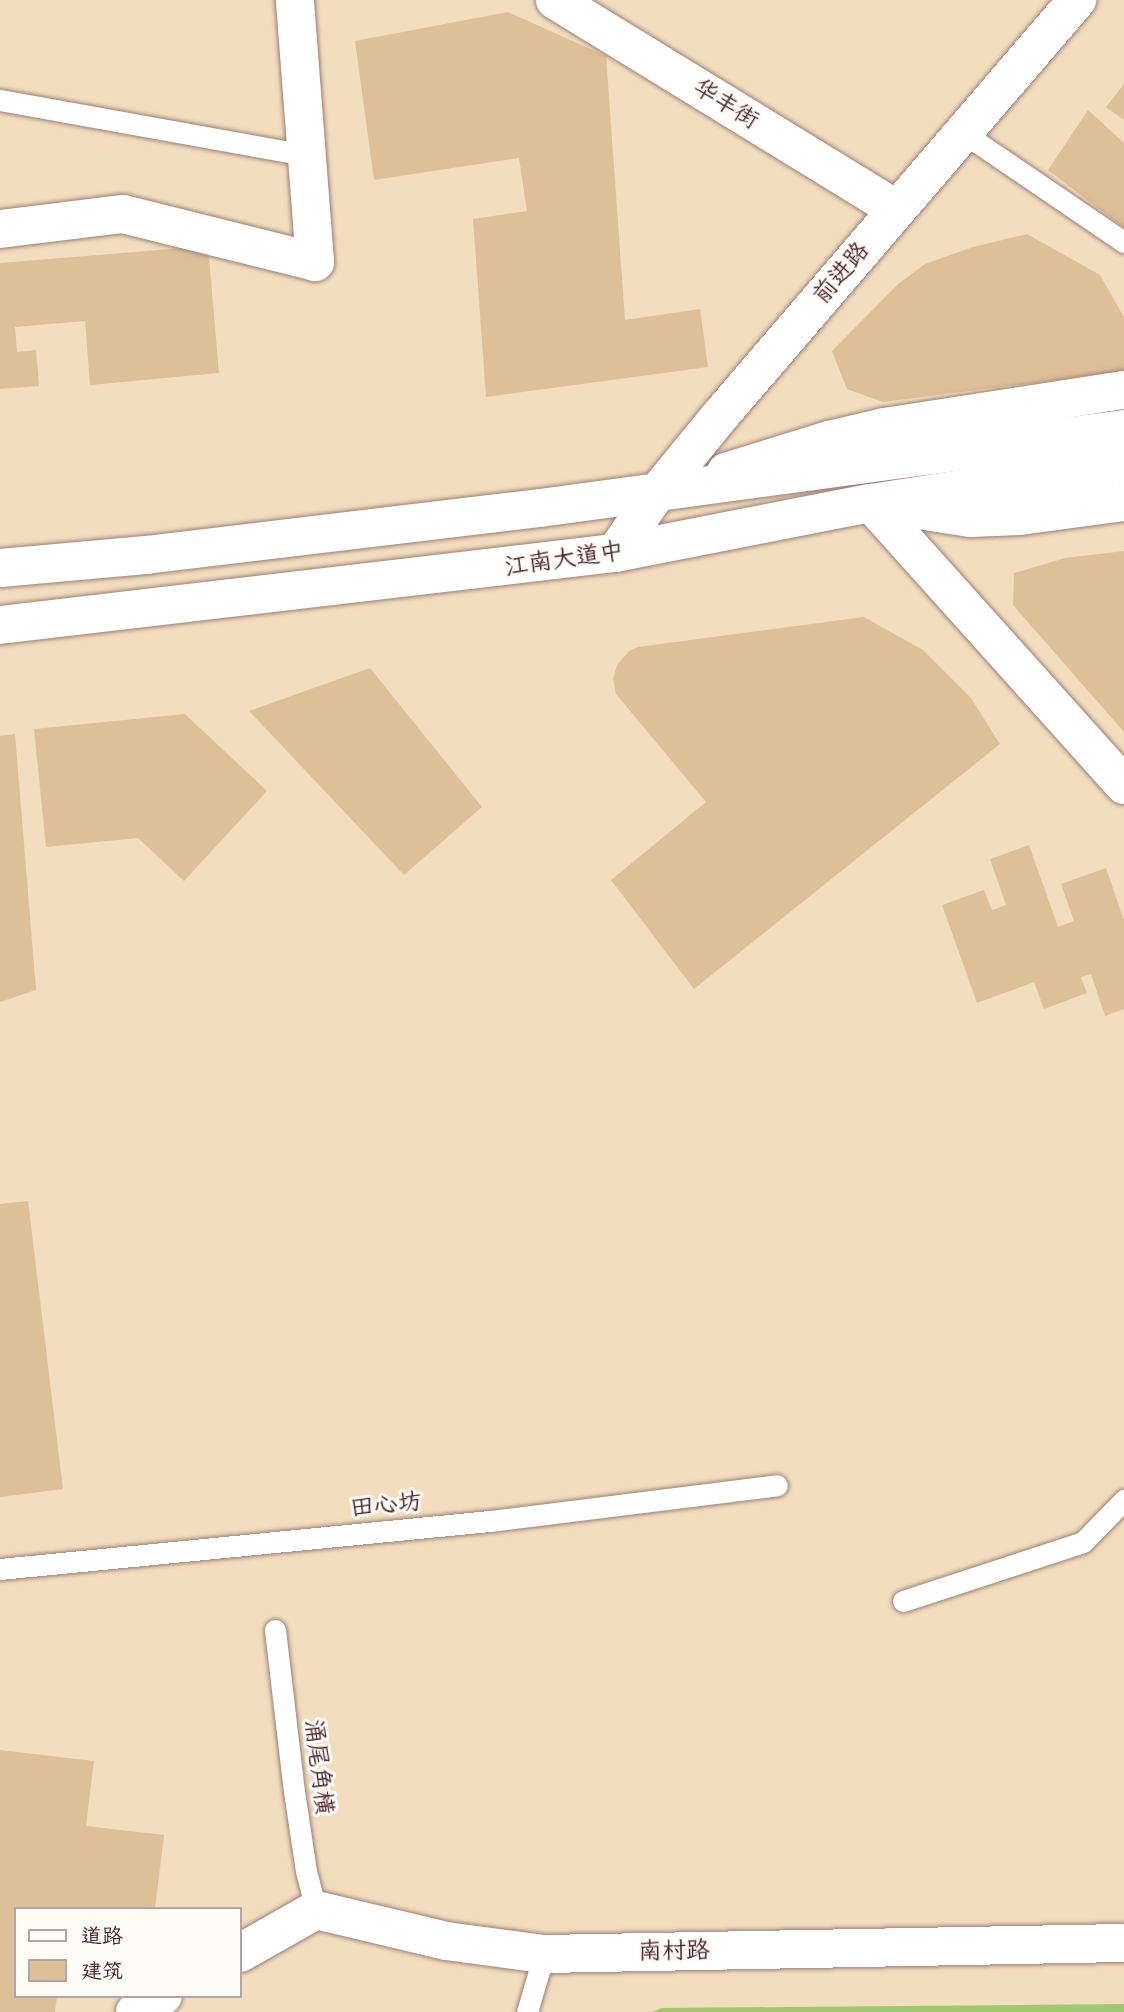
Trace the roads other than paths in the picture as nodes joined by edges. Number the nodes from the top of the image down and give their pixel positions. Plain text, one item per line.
1 (295, 0) edge
2 (555, 0) edge
3 (1077, 0) edge
4 (0, 100) edge
5 (962, 132) junction
6 (307, 155) junction
7 (896, 209) junction
8 (0, 229) edge
9 (1124, 242) edge
10 (1124, 390) edge
11 (1124, 429) edge
12 (1124, 464) edge
13 (656, 494) junction
14 (1124, 502) edge
15 (871, 503) junction
16 (615, 553) junction
17 (0, 568) edge
18 (0, 625) edge
19 (1124, 785) edge
20 (777, 1485) dead end
21 (1124, 1500) edge
22 (0, 1569) edge
23 (903, 1601) dead end
24 (275, 1630) dead end
25 (316, 1910) junction
26 (1124, 1943) edge
27 (242, 1952) edge
28 (544, 1954) junction
29 (160, 1998) edge
30 (135, 2012) edge
31 (527, 2012) edge

1 - 6 street
2 - 7 street, 华丰街
3 - 5 street, 前进路
4 - 6 lane
5 - 7 street, 前进路
5 - 9 lane
6 - 8 street
7 - 13 street, 前进路
10 - 13 street
11 - 13 street
12 - 15 street, 江南大道中
13 - 16 street, 前进路
13 - 17 street
14 - 15 street
15 - 16 street, 江南大道中
15 - 19 street
16 - 18 street, 江南大道中
20 - 22 lane, 田心坊
21 - 23 lane
24 - 25 lane, 涌尾角横
25 - 27 street
25 - 28 street, 南村路
26 - 28 street, 南村路
28 - 31 lane
29 - 30 street

